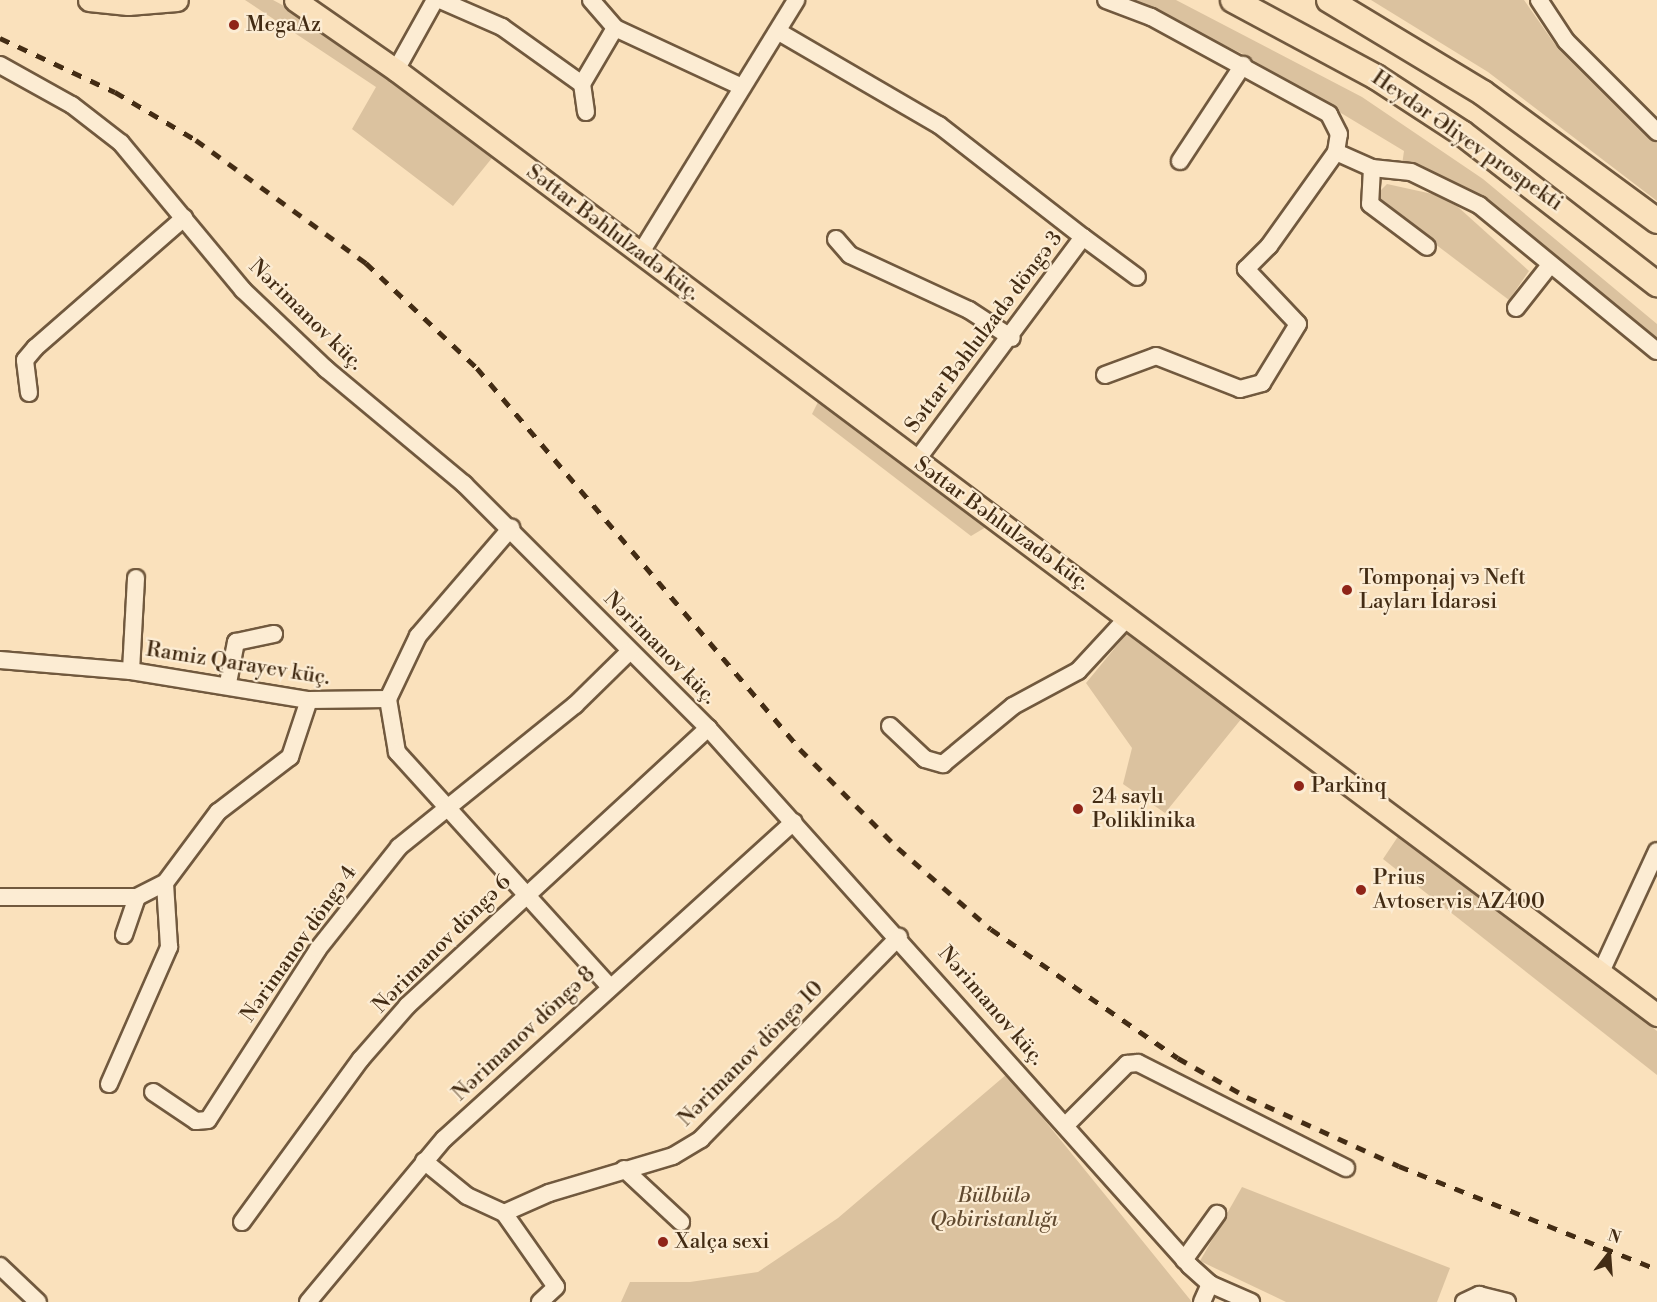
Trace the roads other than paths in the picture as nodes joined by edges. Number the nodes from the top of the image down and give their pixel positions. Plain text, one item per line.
1 (89, 0) edge
2 (177, 0) edge
3 (295, 0) edge
4 (437, 0) edge
5 (591, 0) edge
6 (796, 0) edge
7 (1106, 0) edge
8 (1233, 0) edge
9 (1329, 0) edge
10 (1539, 0) edge
11 (615, 28) junction
12 (779, 32) junction
13 (0, 65) edge
14 (1243, 65) junction
15 (396, 70) junction
16 (582, 84) junction
17 (742, 87) junction
18 (586, 112) dead end
19 (1657, 132) edge
20 (1336, 152) junction
21 (1180, 161) dead end
22 (1372, 168) junction
23 (184, 218) junction
24 (1657, 221) edge
25 (1083, 237) junction
26 (836, 239) dead end
27 (1427, 247) dead end
28 (640, 254) junction
29 (1550, 265) junction
30 (1137, 277) dead end
31 (1657, 284) edge
32 (1516, 308) dead end
33 (1012, 338) junction
34 (1657, 351) edge
35 (1105, 375) dead end
36 (29, 393) dead end
37 (916, 461) junction
38 (511, 528) junction
39 (136, 578) dead end
40 (1128, 617) junction
41 (274, 634) dead end
42 (630, 651) junction
43 (0, 660) edge
44 (132, 671) junction
45 (228, 683) junction
46 (388, 699) junction
47 (309, 700) junction
48 (890, 726) dead end
49 (708, 728) junction
50 (448, 806) junction
51 (794, 822) junction
52 (1657, 851) edge
53 (165, 883) junction
54 (525, 892) junction
55 (0, 897) edge
56 (137, 897) junction
57 (124, 935) dead end
58 (899, 937) junction
59 (1601, 972) junction
60 (609, 986) junction
61 (1657, 1015) edge
62 (109, 1084) dead end
63 (153, 1092) dead end
64 (1065, 1126) junction
65 (424, 1161) junction
66 (1346, 1168) dead end
67 (624, 1169) junction
68 (504, 1213) junction
69 (1217, 1214) dead end
70 (242, 1222) dead end
71 (681, 1222) dead end
72 (1184, 1260) junction
73 (0, 1266) edge
74 (1210, 1284) junction
75 (38, 1302) edge
76 (308, 1302) edge
77 (540, 1302) edge
78 (1202, 1302) edge
79 (1251, 1302) edge
80 (1464, 1302) edge
81 (1507, 1302) edge

1 - 2 main road
3 - 15 main road, Səttar Bəhlulzadə küç.
4 - 15 street
4 - 16 street
5 - 11 street
6 - 12 street
7 - 14 street
8 - 31 highway, Heydər Əliyev prospekti
9 - 24 highway, Heydər Əliyev prospekti
10 - 19 street
11 - 16 street
11 - 17 street
12 - 17 street
12 - 25 street, Səttar Bəhlulzadə döngə 3
13 - 23 street, Nərimanov küç.
14 - 20 street
14 - 21 street
15 - 28 main road, Səttar Bəhlulzadə küç.
16 - 18 street
17 - 28 street
20 - 22 street
20 - 35 street
22 - 27 street
22 - 29 street
23 - 36 street
23 - 38 street, Nərimanov küç.
25 - 30 street
25 - 33 street, Səttar Bəhlulzadə döngə 3
26 - 33 street
28 - 37 main road, Səttar Bəhlulzadə küç.
29 - 32 street
29 - 34 street
33 - 37 street, Səttar Bəhlulzadə döngə 3
37 - 40 main road, Səttar Bəhlulzadə küç.
38 - 42 street, Nərimanov küç.
38 - 46 street
39 - 44 street
40 - 48 street
40 - 59 main road, Səttar Bəhlulzadə küç.
41 - 45 street
42 - 49 street, Nərimanov küç.
42 - 50 street, Nərimanov döngə 4
43 - 44 street, Ramiz Qarayev küç.
44 - 45 street, Ramiz Qarayev küç.
45 - 47 street, Ramiz Qarayev küç.
46 - 47 street, Ramiz Qarayev küç.
46 - 50 street
47 - 53 street
49 - 51 street, Nərimanov küç.
49 - 54 street, Nərimanov döngə 6
50 - 54 street
50 - 63 street, Nərimanov döngə 4
51 - 58 street, Nərimanov küç.
51 - 60 street, Nərimanov döngə 8
52 - 59 street
53 - 56 street
53 - 62 street
54 - 60 street
54 - 70 street, Nərimanov döngə 6
55 - 56 street
56 - 57 street
58 - 64 street, Nərimanov küç.
58 - 67 street, Nərimanov döngə 10
59 - 61 main road, Səttar Bəhlulzadə küç.
60 - 65 street, Nərimanov döngə 8
64 - 66 street
64 - 72 street, Nərimanov küç.
65 - 68 street
65 - 76 street, Nərimanov döngə 8
67 - 68 street, Nərimanov döngə 10
67 - 71 street
68 - 77 street
69 - 72 street
72 - 74 street, Nərimanov küç.
73 - 75 street
74 - 78 street
74 - 79 street, Nərimanov küç.
80 - 81 street

